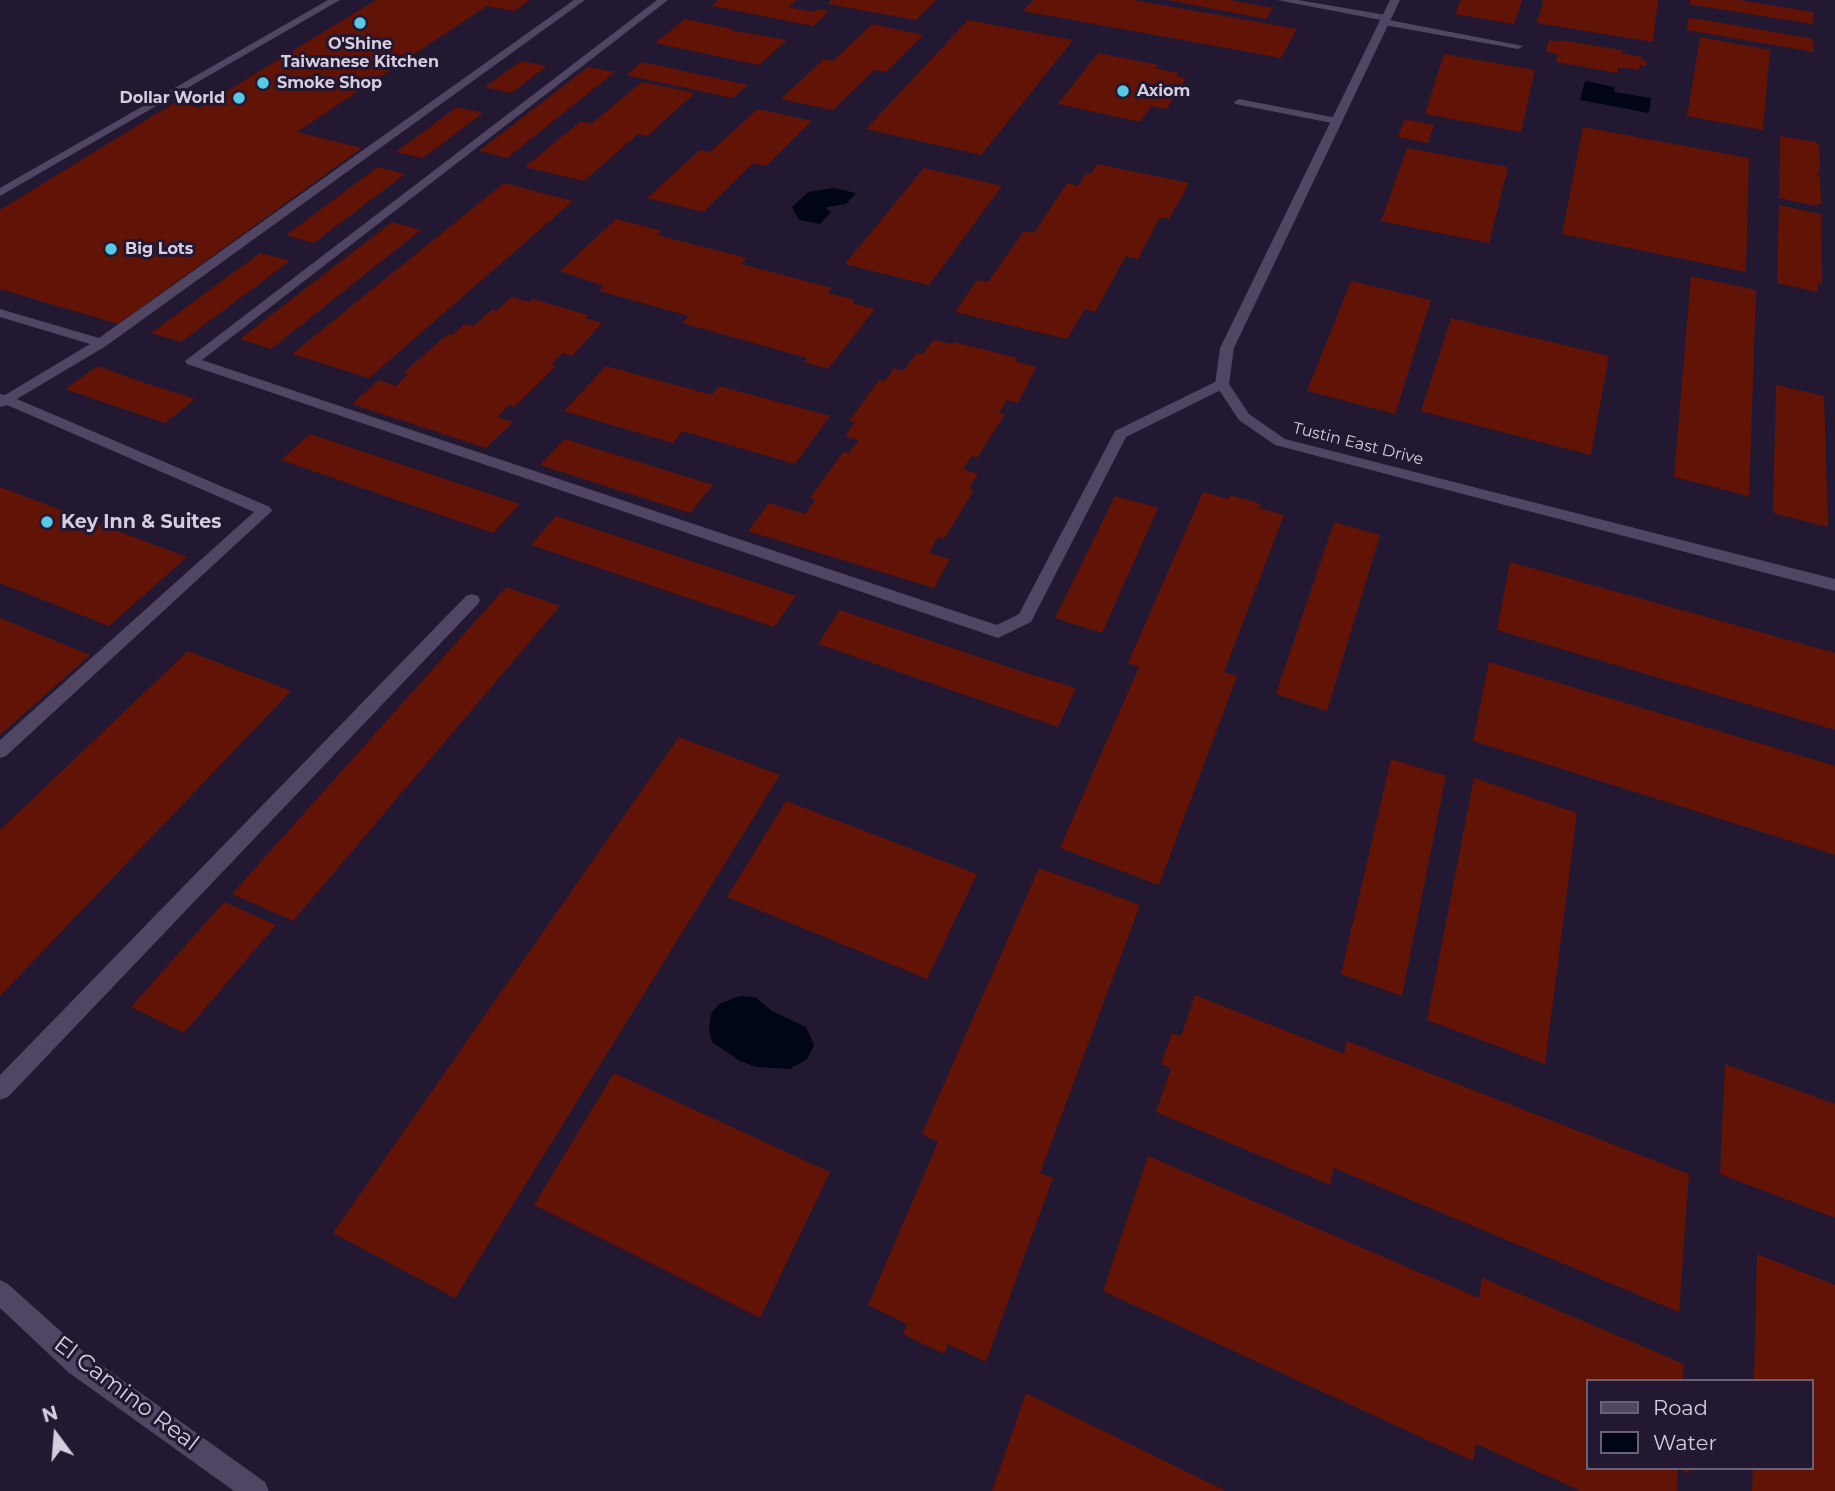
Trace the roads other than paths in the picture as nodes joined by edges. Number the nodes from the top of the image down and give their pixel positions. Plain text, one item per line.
1 (335, 0) edge
2 (580, 0) edge
3 (663, 0) edge
4 (1282, 0) edge
5 (1395, 0) edge
6 (1385, 20) junction
7 (1518, 46) dead end
8 (1240, 102) dead end
9 (1337, 121) junction
10 (0, 193) edge
11 (0, 313) edge
12 (101, 344) junction
13 (1222, 384) junction
14 (2, 401) edge
15 (1835, 585) edge
16 (472, 600) dead end
17 (0, 751) edge
18 (0, 1090) edge
19 (0, 1292) edge
20 (256, 1491) edge

1 - 10 street
2 - 12 street
3 - 13 street
4 - 6 street
5 - 6 street
6 - 7 street
6 - 9 street
8 - 9 street
9 - 13 street
11 - 12 street
12 - 14 street
13 - 15 street, Tustin East Drive
14 - 17 street
16 - 18 street
19 - 20 street, El Camino Real

